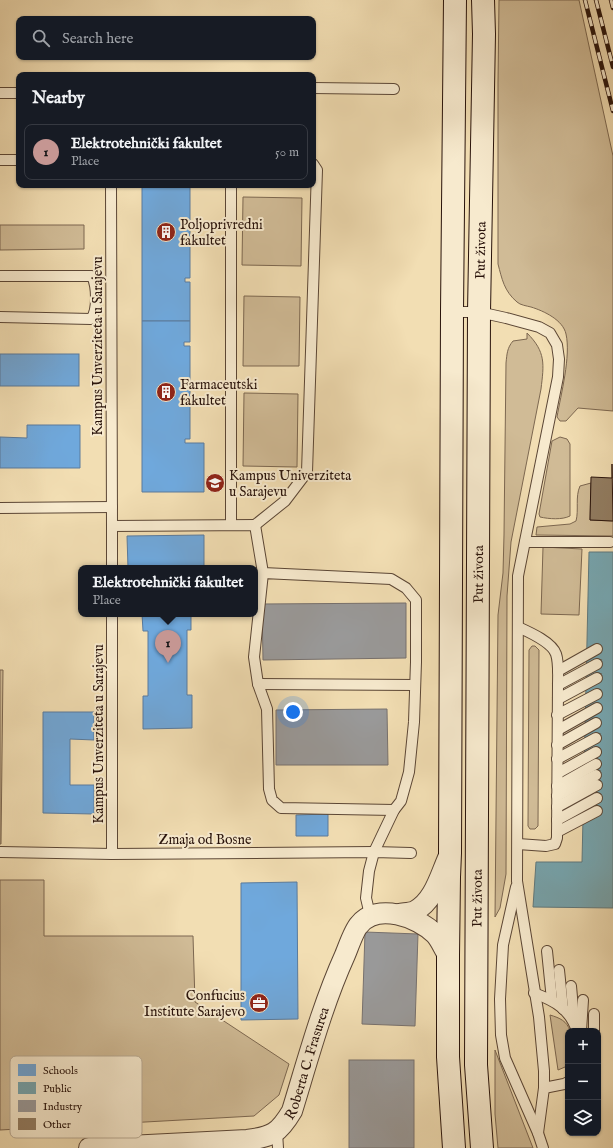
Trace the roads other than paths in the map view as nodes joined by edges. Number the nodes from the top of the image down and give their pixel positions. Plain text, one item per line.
1 (455, 0) edge
2 (483, 0) edge
3 (316, 88) edge
4 (394, 89) dead end
5 (0, 93) edge
6 (16, 93) edge
7 (0, 160) edge
8 (16, 160) edge
9 (316, 168) edge
10 (111, 188) edge
11 (231, 188) edge
12 (0, 276) edge
13 (452, 312) junction
14 (479, 312) junction
15 (0, 318) edge
16 (112, 507) junction
17 (0, 508) edge
18 (231, 525) junction
19 (255, 525) junction
20 (112, 526) junction
21 (525, 542) junction
22 (610, 542) dead end
23 (112, 565) edge
24 (263, 573) junction
25 (112, 617) edge
26 (518, 627) junction
27 (597, 649) dead end
28 (597, 664) dead end
29 (558, 670) junction
30 (597, 678) dead end
31 (258, 684) junction
32 (415, 685) junction
33 (558, 685) junction
34 (597, 694) dead end
35 (558, 699) junction
36 (597, 708) dead end
37 (557, 716) junction
38 (596, 723) dead end
39 (558, 730) junction
40 (596, 738) dead end
41 (558, 745) junction
42 (596, 752) dead end
43 (557, 759) junction
44 (596, 764) dead end
45 (558, 773) junction
46 (557, 786) junction
47 (557, 796) junction
48 (597, 798) dead end
49 (557, 807) junction
50 (394, 810) junction
51 (597, 811) dead end
52 (557, 820) junction
53 (557, 832) junction
54 (518, 844) junction
55 (0, 852) edge
56 (374, 852) junction
57 (411, 852) dead end
58 (450, 853) junction
59 (112, 854) junction
60 (517, 881) junction
61 (399, 914) junction
62 (370, 916) junction
63 (547, 951) dead end
64 (448, 955) junction
65 (559, 970) dead end
66 (571, 986) dead end
67 (534, 993) junction
68 (552, 1000) junction
69 (583, 1000) dead end
70 (563, 1009) junction
71 (594, 1014) dead end
72 (574, 1020) junction
73 (576, 1028) edge
74 (581, 1028) edge
75 (594, 1028) edge
76 (565, 1084) edge
77 (544, 1088) junction
78 (538, 1133) junction
79 (277, 1140) edge
80 (89, 1148) edge
81 (454, 1148) edge
82 (482, 1148) edge
83 (543, 1148) edge

1 - 13 street, Put života
2 - 14 street, Put života
3 - 4 lane
5 - 6 lane
7 - 8 lane
9 - 19 lane
10 - 16 lane, Kampus Unverziteta u Sarajevu
11 - 18 lane
12 - 15 lane
13 - 14 lane
13 - 58 street, Put života
14 - 21 lane
14 - 82 street, Put života
16 - 17 lane
16 - 20 lane, Kampus Unverziteta u Sarajevu
18 - 19 lane
18 - 20 lane
19 - 24 lane
20 - 23 lane, Kampus Unverziteta u Sarajevu
21 - 22 lane
21 - 26 lane
24 - 31 lane
24 - 32 lane
25 - 59 lane, Kampus Unverziteta u Sarajevu
26 - 29 lane
26 - 54 lane
27 - 29 lane
28 - 33 lane
29 - 33 lane
30 - 35 lane
31 - 32 lane
31 - 50 lane
32 - 50 lane
33 - 35 lane
34 - 37 lane
35 - 37 lane
36 - 39 lane
37 - 39 lane
38 - 41 lane
39 - 41 lane
40 - 43 lane
41 - 43 lane
42 - 45 lane
43 - 45 lane
44 - 46 lane
45 - 46 lane
46 - 47 lane
47 - 49 lane
47 - 49 lane
48 - 52 lane
49 - 52 lane
50 - 56 lane
51 - 53 lane
52 - 53 lane
53 - 54 lane
54 - 60 lane
55 - 59 lane, Zmaja od Bosne
56 - 57 lane, Zmaja od Bosne
56 - 59 lane, Zmaja od Bosne
56 - 62 lane
58 - 61 street
58 - 64 street, Put života
60 - 67 lane
60 - 78 lane
61 - 62 street
61 - 64 street
62 - 79 street, Roberta C. Frasurea
63 - 68 lane
64 - 81 street, Put života
65 - 70 lane
66 - 72 lane
67 - 68 lane
67 - 77 lane
68 - 70 lane
69 - 74 lane
70 - 72 lane
71 - 75 lane
72 - 73 lane
76 - 77 lane
77 - 78 lane
78 - 83 lane
79 - 80 street, Roberta C. Frasurea

